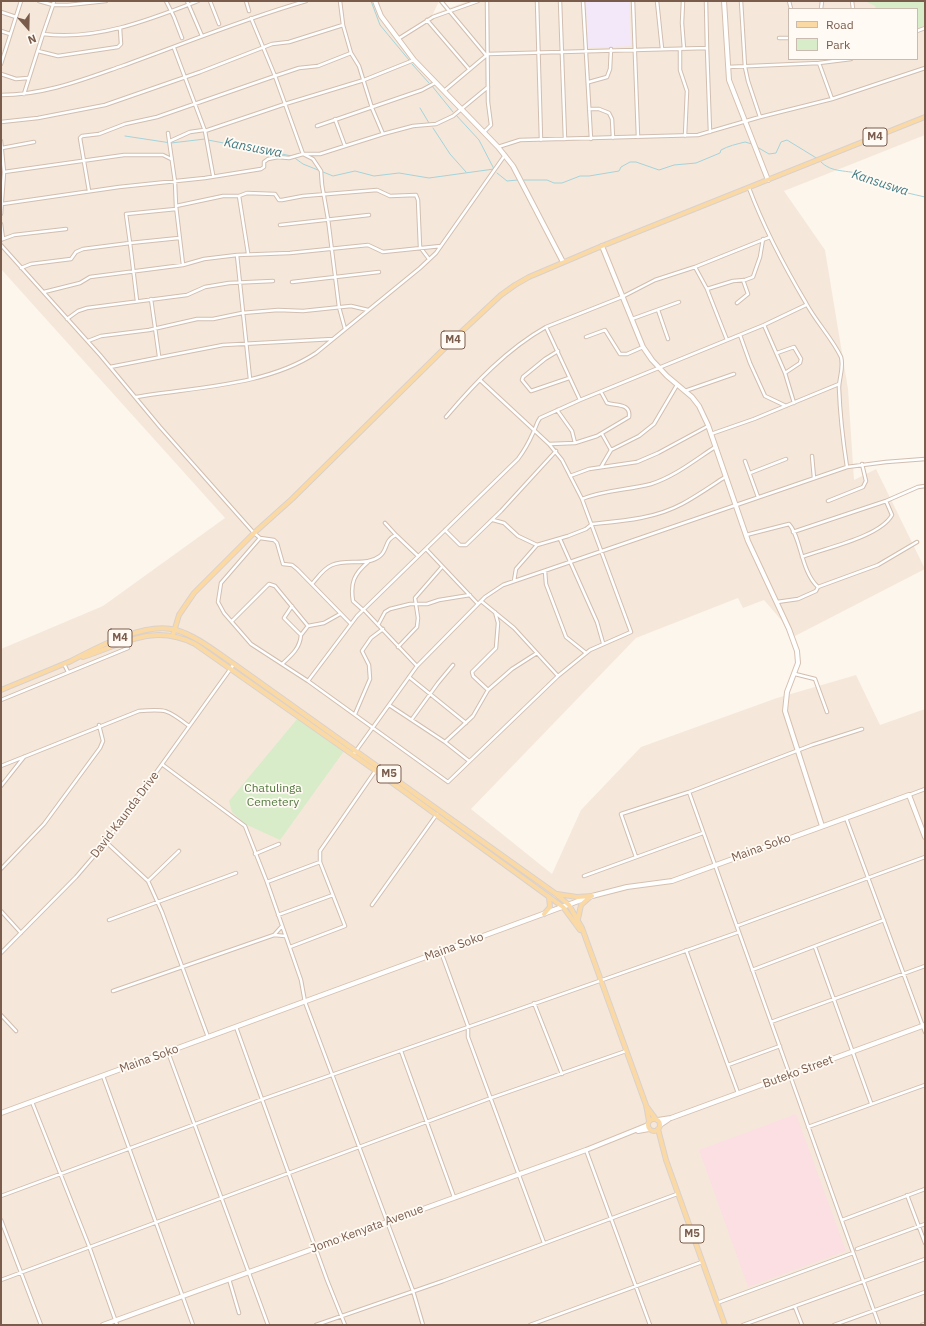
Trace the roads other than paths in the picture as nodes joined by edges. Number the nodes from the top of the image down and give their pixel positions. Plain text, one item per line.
1 (21, 1) edge
2 (39, 1) edge
3 (54, 1) edge
4 (106, 1) edge
5 (166, 1) edge
6 (188, 1) edge
7 (198, 1) edge
8 (210, 1) edge
9 (246, 1) edge
10 (306, 1) edge
11 (340, 1) edge
12 (375, 1) edge
13 (442, 1) edge
14 (478, 1) edge
15 (487, 1) edge
16 (537, 1) edge
17 (560, 1) edge
18 (583, 1) edge
19 (633, 1) edge
20 (657, 1) edge
21 (683, 1) edge
22 (706, 1) edge
23 (724, 1) edge
24 (741, 1) edge
25 (189, 4) junction
26 (53, 5) junction
27 (250, 10) dead end
28 (171, 11) junction
29 (450, 11) junction
30 (1, 12) edge
31 (16, 17) junction
32 (251, 18) junction
33 (426, 20) junction
34 (219, 24) dead end
35 (343, 25) junction
36 (120, 28) junction
37 (1, 31) edge
38 (43, 34) junction
39 (10, 35) junction
40 (202, 36) junction
41 (182, 38) dead end
42 (398, 38) junction
43 (779, 38) dead end
44 (788, 38) edge
45 (174, 48) junction
46 (264, 48) junction
47 (707, 48) junction
48 (662, 49) junction
49 (682, 49) junction
50 (610, 50) junction
51 (634, 50) junction
52 (38, 51) junction
53 (562, 51) junction
54 (587, 51) junction
55 (537, 52) junction
56 (352, 53) junction
57 (487, 55) junction
58 (414, 60) junction
59 (838, 60) edge
60 (824, 61) edge
61 (819, 63) junction
62 (1, 64) edge
63 (727, 67) junction
64 (745, 67) junction
65 (925, 68) edge
66 (469, 69) junction
67 (1, 74) edge
68 (275, 76) junction
69 (184, 77) junction
70 (28, 78) junction
71 (364, 80) junction
72 (435, 82) junction
73 (589, 82) junction
74 (488, 87) junction
75 (444, 92) junction
76 (24, 94) junction
77 (1, 95) edge
78 (832, 99) junction
79 (194, 104) junction
80 (285, 104) junction
81 (372, 108) junction
82 (461, 109) junction
83 (588, 109) junction
84 (760, 117) junction
85 (925, 117) edge
86 (334, 119) junction
87 (1, 122) edge
88 (745, 122) junction
89 (317, 126) dead end
90 (204, 130) junction
91 (483, 132) junction
92 (710, 132) junction
93 (168, 133) dead end
94 (383, 134) junction
95 (685, 136) junction
96 (638, 137) junction
97 (613, 138) junction
98 (565, 139) junction
99 (591, 139) junction
100 (541, 140) junction
101 (1, 141) edge
102 (170, 141) junction
103 (34, 142) dead end
104 (345, 146) junction
105 (498, 147) junction
106 (2, 148) junction
107 (303, 154) junction
108 (317, 154) junction
109 (505, 155) junction
110 (171, 159) junction
111 (313, 160) junction
112 (83, 161) junction
113 (4, 172) junction
114 (213, 176) junction
115 (768, 180) junction
116 (175, 182) junction
117 (748, 188) junction
118 (89, 191) junction
119 (323, 195) junction
120 (239, 196) junction
121 (2, 204) edge
122 (176, 207) junction
123 (1, 214) edge
124 (369, 215) dead end
125 (328, 219) junction
126 (1, 224) edge
127 (280, 225) dead end
128 (66, 229) dead end
129 (770, 237) junction
130 (179, 238) junction
131 (2, 240) edge
132 (762, 240) junction
133 (130, 243) junction
134 (1, 246) edge
135 (441, 246) junction
136 (602, 246) junction
137 (420, 247) junction
138 (332, 249) junction
139 (248, 254) junction
140 (237, 255) junction
141 (429, 259) junction
142 (563, 262) junction
143 (183, 265) junction
144 (695, 267) junction
145 (21, 268) junction
146 (133, 272) junction
147 (380, 272) dead end
148 (335, 278) junction
149 (273, 280) dead end
150 (743, 280) junction
151 (239, 282) junction
152 (292, 282) dead end
153 (707, 289) junction
154 (44, 292) junction
155 (622, 297) junction
156 (151, 299) junction
157 (137, 301) junction
158 (678, 302) dead end
159 (736, 303) dead end
160 (806, 305) junction
161 (339, 307) junction
162 (368, 310) junction
163 (658, 310) junction
164 (242, 313) junction
165 (67, 319) junction
166 (632, 319) junction
167 (764, 325) junction
168 (546, 327) junction
169 (156, 328) junction
170 (345, 329) junction
171 (740, 335) junction
172 (586, 337) dead end
173 (333, 339) junction
174 (668, 339) dead end
175 (727, 340) junction
176 (88, 341) junction
177 (246, 343) junction
178 (643, 347) junction
179 (558, 351) junction
180 (777, 353) junction
181 (160, 356) junction
182 (110, 367) junction
183 (660, 368) junction
184 (785, 373) junction
185 (734, 374) dead end
186 (569, 378) junction
187 (250, 379) junction
188 (480, 380) junction
189 (839, 384) junction
190 (677, 385) junction
191 (684, 391) junction
192 (601, 392) junction
193 (136, 397) junction
194 (580, 400) junction
195 (794, 403) junction
196 (786, 406) junction
197 (557, 410) junction
198 (446, 416) dead end
199 (708, 426) junction
200 (534, 430) junction
201 (602, 434) junction
202 (711, 434) junction
203 (575, 443) junction
204 (549, 444) junction
205 (715, 447) junction
206 (611, 450) junction
207 (556, 451) junction
208 (812, 456) dead end
209 (786, 459) dead end
210 (925, 459) edge
211 (745, 461) dead end
212 (862, 464) junction
213 (601, 467) junction
214 (847, 467) junction
215 (750, 473) junction
216 (570, 476) junction
217 (725, 477) junction
218 (814, 478) junction
219 (925, 486) edge
220 (758, 497) junction
221 (582, 499) junction
222 (828, 501) dead end
223 (886, 501) junction
224 (736, 506) junction
225 (493, 520) junction
226 (385, 523) dead end
227 (592, 524) junction
228 (445, 530) junction
229 (793, 532) junction
230 (254, 533) junction
231 (396, 535) junction
232 (746, 535) junction
233 (260, 538) junction
234 (560, 539) junction
235 (917, 542) dead end
236 (537, 545) junction
237 (426, 549) junction
238 (602, 552) junction
239 (418, 556) junction
240 (802, 556) junction
241 (368, 562) junction
242 (570, 563) junction
243 (442, 567) junction
244 (544, 571) junction
245 (514, 581) junction
246 (312, 584) junction
247 (818, 587) junction
248 (470, 595) junction
249 (481, 601) junction
250 (777, 602) junction
251 (415, 604) junction
252 (478, 604) junction
253 (292, 606) junction
254 (364, 610) junction
255 (494, 611) junction
256 (340, 614) junction
257 (232, 621) junction
258 (350, 624) junction
259 (378, 625) junction
260 (308, 626) junction
261 (383, 629) junction
262 (174, 630) junction
263 (174, 635) junction
264 (301, 635) junction
265 (603, 643) junction
266 (398, 647) junction
267 (128, 648) dead end
268 (537, 653) junction
269 (586, 653) junction
270 (69, 662) junction
271 (64, 664) junction
272 (234, 664) junction
273 (282, 664) junction
274 (453, 665) dead end
275 (417, 666) junction
276 (231, 669) junction
277 (68, 672) junction
278 (795, 674) junction
279 (558, 676) junction
280 (409, 677) junction
281 (308, 681) junction
282 (1, 690) edge
283 (488, 690) junction
284 (430, 694) junction
285 (1, 700) edge
286 (389, 705) junction
287 (827, 712) dead end
288 (355, 714) junction
289 (412, 719) junction
290 (466, 723) junction
291 (99, 725) junction
292 (190, 726) junction
293 (373, 727) junction
294 (862, 730) dead end
295 (445, 742) junction
296 (797, 752) junction
297 (355, 753) junction
298 (25, 756) junction
299 (469, 762) junction
300 (163, 764) junction
301 (1, 766) edge
302 (377, 768) junction
303 (1, 786) edge
304 (925, 789) edge
305 (689, 792) junction
306 (909, 795) junction
307 (439, 810) junction
308 (436, 815) junction
309 (845, 818) junction
310 (822, 826) junction
311 (703, 833) junction
312 (925, 837) edge
313 (106, 842) junction
314 (279, 844) dead end
315 (179, 851) dead end
316 (255, 854) junction
317 (636, 857) junction
318 (925, 857) edge
319 (320, 862) junction
320 (715, 865) junction
321 (1, 869) edge
322 (236, 873) dead end
323 (584, 876) dead end
324 (868, 878) junction
325 (148, 881) junction
326 (267, 882) junction
327 (556, 894) junction
328 (333, 895) junction
329 (548, 896) junction
330 (592, 896) junction
331 (159, 902) junction
332 (372, 905) dead end
333 (569, 905) junction
334 (563, 907) junction
335 (1, 911) edge
336 (544, 914) junction
337 (278, 915) junction
338 (578, 919) junction
339 (110, 920) dead end
340 (884, 920) junction
341 (282, 926) junction
342 (736, 926) junction
343 (739, 932) junction
344 (21, 933) junction
345 (274, 935) junction
346 (285, 937) junction
347 (585, 938) junction
348 (290, 947) junction
349 (815, 947) junction
350 (686, 950) junction
351 (441, 952) junction
352 (1, 953) edge
353 (925, 966) edge
354 (183, 967) junction
355 (752, 970) junction
356 (903, 974) junction
357 (600, 980) junction
358 (112, 991) dead end
359 (833, 999) junction
360 (305, 1002) junction
361 (534, 1003) junction
362 (1, 1016) edge
363 (771, 1022) junction
364 (468, 1026) junction
365 (924, 1026) edge
366 (236, 1027) junction
367 (16, 1031) dead end
368 (925, 1032) edge
369 (208, 1037) junction
370 (780, 1046) junction
371 (168, 1051) junction
372 (401, 1051) junction
373 (626, 1051) junction
374 (852, 1052) junction
375 (728, 1065) junction
376 (562, 1074) junction
377 (332, 1075) junction
378 (790, 1075) junction
379 (103, 1076) junction
380 (925, 1085) edge
381 (738, 1093) junction
382 (491, 1098) junction
383 (263, 1099) junction
384 (32, 1102) junction
385 (871, 1103) junction
386 (646, 1105) junction
387 (1, 1113) edge
388 (671, 1118) junction
389 (657, 1119) junction
390 (426, 1123) junction
391 (194, 1125) junction
392 (650, 1126) junction
393 (659, 1127) junction
394 (808, 1127) junction
395 (660, 1142) junction
396 (359, 1148) junction
397 (129, 1149) junction
398 (586, 1150) junction
399 (290, 1174) junction
400 (519, 1174) junction
401 (61, 1175) junction
402 (925, 1189) edge
403 (678, 1194) junction
404 (907, 1195) junction
405 (1, 1196) edge
406 (454, 1197) junction
407 (221, 1198) junction
408 (611, 1218) junction
409 (1, 1220) edge
410 (842, 1220) junction
411 (386, 1221) junction
412 (155, 1223) junction
413 (925, 1224) edge
414 (919, 1226) junction
415 (544, 1243) junction
416 (925, 1243) edge
417 (89, 1246) junction
418 (316, 1247) junction
419 (857, 1249) dead end
420 (854, 1253) junction
421 (925, 1259) edge
422 (703, 1261) junction
423 (21, 1272) junction
424 (248, 1272) junction
425 (229, 1279) junction
426 (1, 1280) edge
427 (864, 1282) junction
428 (635, 1286) junction
429 (412, 1292) junction
430 (925, 1292) edge
431 (183, 1296) junction
432 (717, 1303) junction
433 (795, 1306) junction
434 (874, 1311) junction
435 (239, 1313) dead end
436 (342, 1315) junction
437 (116, 1323) edge
438 (925, 1324) edge
439 (41, 1325) edge
440 (103, 1325) edge
441 (193, 1325) edge
442 (268, 1325) edge
443 (316, 1325) edge
444 (346, 1325) edge
445 (423, 1325) edge
446 (530, 1325) edge
447 (650, 1325) edge
448 (725, 1325) edge
449 (742, 1325) edge
450 (802, 1325) edge
451 (834, 1325) edge
452 (879, 1325) edge
453 (922, 1325) edge

1 - 31 street
2 - 26 street
3 - 26 street
4 - 26 street
5 - 28 street
6 - 25 street
7 - 25 street
8 - 34 street
9 - 27 street
10 - 32 street
11 - 35 street
12 - 42 street
13 - 29 street
14 - 29 street
15 - 57 street
16 - 55 street
17 - 53 street
18 - 54 street
19 - 51 street
20 - 48 street
21 - 49 street
22 - 47 street
23 - 63 street
24 - 64 street
25 - 28 street
25 - 40 street
26 - 38 street
28 - 36 street
28 - 41 street
29 - 33 street
29 - 57 street
30 - 31 street
31 - 39 street
32 - 40 street
32 - 46 street
33 - 42 street
33 - 66 street
35 - 46 street
35 - 56 street
36 - 38 street
36 - 52 street
37 - 39 street
38 - 52 street
39 - 62 street
40 - 45 street
42 - 58 street
43 - 44 street
45 - 69 street
45 - 76 street
46 - 68 street
46 - 69 street
47 - 49 street
47 - 92 street
48 - 49 street
48 - 51 street
49 - 95 street
50 - 51 street
50 - 54 street
50 - 73 street
51 - 96 street
52 - 70 street
53 - 54 street
53 - 55 street
53 - 98 street
54 - 73 street
55 - 57 street
55 - 100 street
56 - 68 street
56 - 71 street
57 - 66 street
57 - 74 street
58 - 71 street
58 - 72 street
59 - 60 street
60 - 61 street
61 - 64 street
61 - 78 street
63 - 64 street
63 - 88 street
64 - 84 street
65 - 78 street
66 - 75 street
67 - 70 street
68 - 79 street
68 - 80 street
69 - 79 street
69 - 87 street
70 - 76 street
71 - 80 street
71 - 81 street
72 - 75 street
72 - 81 street
73 - 83 street
74 - 82 street
74 - 91 street
75 - 82 street
76 - 77 street
78 - 84 street
79 - 90 street
79 - 112 street
80 - 90 street
80 - 107 street
81 - 86 street
81 - 94 street
82 - 91 street
82 - 94 street
83 - 97 street
83 - 99 street
84 - 88 street
85 - 115 main road, M4
86 - 89 street
86 - 104 street
88 - 92 street
88 - 115 street
90 - 102 street
90 - 114 street
91 - 105 street
92 - 95 street
93 - 102 street
94 - 104 street
95 - 96 street
96 - 97 street
97 - 99 street
98 - 99 street
98 - 100 street
100 - 105 street
101 - 106 street
102 - 110 street
103 - 106 street
104 - 108 street
105 - 109 street
106 - 113 street
107 - 108 street
107 - 111 street
107 - 114 street
108 - 111 street
109 - 135 street
109 - 142 street
110 - 112 street
110 - 116 street
111 - 119 street
112 - 113 street
112 - 118 street
113 - 121 street
114 - 116 street
115 - 117 main road, M4
116 - 118 street
116 - 122 street
117 - 129 street
117 - 136 main road, M4
118 - 121 street
119 - 120 street
119 - 125 street
119 - 137 street
120 - 122 street
120 - 139 street
121 - 123 street
122 - 130 street
122 - 133 street
124 - 125 street
125 - 127 street
125 - 138 street
126 - 131 street
128 - 131 street
129 - 132 street
129 - 160 street
130 - 133 street
130 - 143 street
132 - 144 street
132 - 150 street
133 - 145 street
133 - 146 street
134 - 145 street
135 - 137 street
135 - 141 street
136 - 142 main road, M4
136 - 155 street
137 - 138 street
137 - 141 street
138 - 139 street
138 - 148 street
139 - 140 street
140 - 143 street
140 - 151 street
141 - 162 street
142 - 230 main road, M4
143 - 146 street
144 - 153 street
144 - 155 street
145 - 154 street
146 - 154 street
146 - 157 street
147 - 148 street
148 - 152 street
148 - 161 street
149 - 151 street
150 - 153 street
150 - 159 street
151 - 156 street
151 - 164 street
153 - 175 street
154 - 165 street
155 - 166 street
155 - 168 street
156 - 157 street
156 - 169 street
157 - 165 street
158 - 163 street
160 - 167 street
160 - 189 street
161 - 162 street
161 - 164 street
161 - 170 street
162 - 170 street
163 - 166 street
163 - 174 street
164 - 169 street
164 - 177 street
165 - 176 street
166 - 178 street
167 - 171 street
167 - 180 street
168 - 179 street
168 - 188 street
169 - 176 street
169 - 181 street
170 - 173 street
171 - 175 street
171 - 196 street
172 - 178 street
173 - 177 street
173 - 187 street
175 - 183 street
176 - 182 street
177 - 181 street
177 - 187 street
178 - 183 street
179 - 186 street
179 - 186 street
180 - 184 street
180 - 184 street
181 - 182 street
182 - 193 street
183 - 190 street
183 - 192 street
184 - 195 street
185 - 191 street
186 - 194 street
187 - 193 street
188 - 198 street
188 - 200 street
189 - 195 street
189 - 214 street
190 - 191 street
190 - 206 street
191 - 199 street
192 - 194 street
192 - 201 street
193 - 230 street
194 - 197 street
195 - 196 street
196 - 202 street
197 - 200 street
197 - 203 street
199 - 202 street
199 - 213 street
200 - 204 street
200 - 228 street
201 - 203 street
201 - 206 street
202 - 205 street
203 - 204 street
204 - 207 street
205 - 217 street
205 - 221 street
206 - 213 street
207 - 216 street
207 - 225 street
208 - 218 street
209 - 215 street
210 - 212 street
211 - 215 street
212 - 214 street
212 - 222 street
213 - 216 street
214 - 218 street
215 - 220 street
216 - 221 street
217 - 224 street
217 - 227 street
218 - 220 street
219 - 223 street
220 - 224 street
221 - 227 street
223 - 229 street
223 - 240 street
224 - 232 street
224 - 238 street
225 - 228 street
225 - 236 street
226 - 231 street
227 - 234 street
227 - 238 street
228 - 237 street
229 - 232 street
229 - 240 street
230 - 233 street
230 - 262 main road, M4
231 - 239 street
231 - 241 street
232 - 250 street
233 - 246 street
233 - 257 street
234 - 236 street
234 - 242 street
235 - 247 street
236 - 245 street
237 - 239 street
237 - 243 street
238 - 242 street
238 - 265 street
239 - 254 street
240 - 247 street
241 - 246 street
241 - 254 street
242 - 244 street
242 - 265 street
243 - 248 street
243 - 251 street
244 - 245 street
244 - 269 street
245 - 249 street
246 - 256 street
247 - 250 street
248 - 251 street
248 - 252 street
249 - 252 street
249 - 255 street
250 - 278 street
251 - 259 street
251 - 266 street
252 - 275 street
253 - 257 street
253 - 260 street
253 - 264 street
254 - 258 street
254 - 259 street
255 - 268 street
255 - 283 street
256 - 258 street
256 - 260 street
257 - 273 street
258 - 281 street
259 - 261 street
260 - 264 street
261 - 266 street
261 - 288 street
262 - 263 main road, M4
262 - 270 main road, M4
262 - 272 main road, M5
263 - 270 main road, M4
263 - 276 main road, M5
264 - 273 street
265 - 269 street
266 - 275 street
267 - 277 street
268 - 279 street
268 - 283 street
269 - 279 street
270 - 271 main road, M4
271 - 277 street
271 - 282 main road, M4
272 - 276 street, David Kaunda Drive
272 - 297 main road, M5
273 - 281 street
274 - 284 street
275 - 280 street
276 - 292 street, David Kaunda Drive
276 - 297 main road, M5
277 - 285 street
278 - 287 street
278 - 296 street
279 - 299 street
280 - 284 street
280 - 286 street
281 - 288 street
283 - 290 street
284 - 289 street
284 - 290 street
286 - 289 street
286 - 293 street
288 - 293 street
289 - 295 street
290 - 295 street
291 - 292 street
291 - 298 street
291 - 321 street
292 - 300 street, David Kaunda Drive
293 - 297 street
293 - 299 street
294 - 296 street
295 - 299 street
296 - 305 street
296 - 310 street
297 - 302 main road, M5
298 - 301 street
298 - 303 street
300 - 313 street, David Kaunda Drive
300 - 316 street
302 - 307 main road, M5
302 - 308 main road, M5
302 - 319 street
304 - 306 street
305 - 311 street
305 - 317 street
306 - 309 street, Maina Soko
306 - 312 street
307 - 308 street
307 - 327 main road, M5
308 - 329 main road, M5
308 - 332 street
309 - 310 street, Maina Soko
309 - 324 street
310 - 320 street, Maina Soko
311 - 317 street
311 - 320 street
313 - 325 street
313 - 344 street, David Kaunda Drive
314 - 316 street
315 - 325 street
316 - 326 street
317 - 323 street
318 - 324 street
319 - 326 street
319 - 328 street
320 - 330 street, Maina Soko
320 - 342 street
322 - 331 street
324 - 340 street
324 - 342 street
325 - 331 street
326 - 337 street
327 - 330 main road
327 - 333 main road, M5
328 - 337 street
328 - 348 street
329 - 334 main road, M5
329 - 336 main road
330 - 333 street, Maina Soko
330 - 338 main road
331 - 339 street
331 - 354 street
333 - 334 street, Maina Soko
333 - 338 main road, M5
334 - 336 street, Maina Soko
334 - 347 main road, M5
335 - 344 street
336 - 351 street, Maina Soko
337 - 341 street
338 - 347 main road, M5
340 - 349 street
340 - 356 street
341 - 345 street
341 - 346 street
342 - 343 street
343 - 350 street
343 - 355 street
344 - 352 street, David Kaunda Drive
345 - 346 street
345 - 354 street
346 - 348 street
347 - 357 main road, M5
348 - 360 street
349 - 355 street
349 - 359 street
350 - 357 street
350 - 375 street
351 - 360 street, Maina Soko
351 - 364 street
353 - 356 street
354 - 358 street
354 - 369 street
355 - 363 street
356 - 359 street
356 - 365 street
357 - 361 street
357 - 373 main road, M5
359 - 363 street
359 - 374 street
360 - 366 street, Maina Soko
360 - 377 street
361 - 364 street
361 - 376 street
362 - 367 street
363 - 370 street
364 - 372 street
364 - 382 street
365 - 368 street
365 - 374 street, Buteko Street
366 - 369 street, Maina Soko
366 - 383 street
369 - 371 street, Maina Soko
370 - 375 street
370 - 378 street
371 - 379 street, Maina Soko
371 - 391 street
372 - 377 street
372 - 390 street
373 - 376 street
373 - 386 main road, M5
374 - 378 street, Buteko Street
374 - 385 street
375 - 381 street
376 - 382 street
377 - 383 street
377 - 396 street
378 - 381 street, Buteko Street
378 - 394 street
379 - 384 street, Maina Soko
379 - 397 street
380 - 385 street
381 - 388 street, Buteko Street
382 - 390 street
382 - 400 street
383 - 391 street
383 - 399 street
384 - 387 street, Maina Soko
384 - 401 street
385 - 394 street
386 - 389 main road, M5
386 - 392 main road, M5
388 - 389 street, Buteko Street
388 - 393 street, Buteko Street
389 - 392 main road
389 - 393 main road, M5
390 - 396 street
390 - 406 street
391 - 397 street
391 - 407 street
392 - 393 main road
392 - 395 main road, M5
392 - 398 street, Jomo Kenyata Avenue
393 - 395 main road, M5
394 - 410 street
395 - 403 main road, M5
396 - 399 street
396 - 411 street
397 - 401 street
397 - 412 street
398 - 400 street, Jomo Kenyata Avenue
398 - 408 street
399 - 407 street
399 - 418 street
400 - 406 street, Jomo Kenyata Avenue
400 - 415 street
401 - 405 street
401 - 417 street
402 - 404 street
403 - 408 street
403 - 422 main road, M5
404 - 410 street
404 - 414 street
406 - 411 street, Jomo Kenyata Avenue
407 - 412 street
407 - 424 street
408 - 415 street
408 - 428 street
409 - 423 street
410 - 420 street
411 - 418 street, Jomo Kenyata Avenue
411 - 429 street
412 - 417 street
412 - 431 street
413 - 414 street
414 - 416 street
414 - 419 street
415 - 429 street
417 - 423 street
417 - 437 street
418 - 424 street, Jomo Kenyata Avenue
418 - 436 street
420 - 427 street
420 - 432 street
421 - 427 street
422 - 428 street
422 - 432 main road, M5
423 - 426 street
423 - 439 street
424 - 425 street, Jomo Kenyata Avenue
424 - 442 street
425 - 431 street, Jomo Kenyata Avenue
425 - 435 street
427 - 433 street
427 - 434 street
428 - 446 street
428 - 447 street
429 - 436 street
429 - 445 street
430 - 434 street
431 - 437 street, Jomo Kenyata Avenue
431 - 441 street
432 - 448 main road, M5
433 - 449 street
433 - 450 street
434 - 451 street
434 - 452 street
436 - 443 street
436 - 444 street
437 - 440 street, Jomo Kenyata Avenue
438 - 453 street

